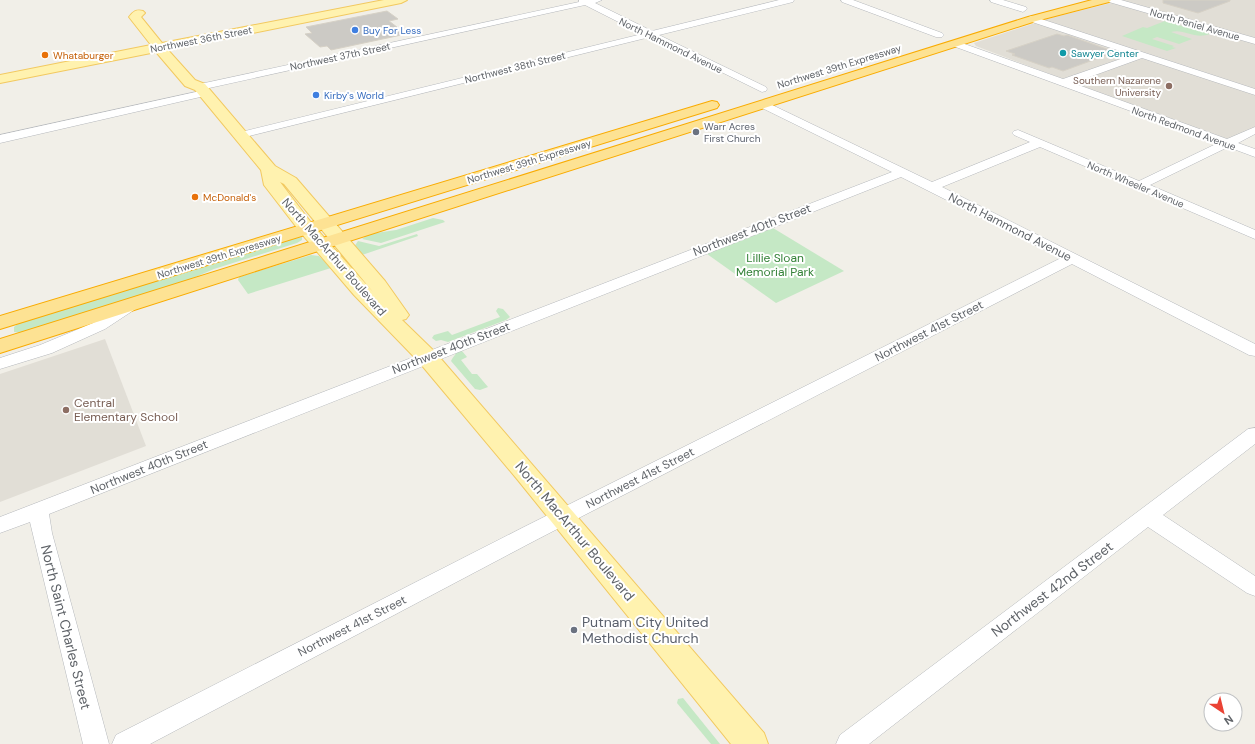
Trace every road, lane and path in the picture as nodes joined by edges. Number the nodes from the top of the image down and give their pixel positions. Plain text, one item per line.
1 (401, 0) edge
2 (598, 0) edge
3 (790, 0) edge
4 (845, 0) edge
5 (994, 0) edge
6 (1105, 0) edge
7 (1112, 0) edge
8 (583, 1) edge
9 (1036, 6) dead end
10 (1023, 9) junction
11 (1008, 14) dead end
12 (151, 18) dead end
13 (1032, 20) junction
14 (164, 33) dead end
15 (945, 33) junction
16 (650, 34) junction
17 (917, 42) dead end
18 (1255, 42) edge
19 (174, 44) junction
20 (956, 44) junction
21 (158, 47) junction
22 (1141, 55) junction
23 (184, 56) dead end
24 (851, 62) dead end
25 (196, 71) dead end
26 (870, 71) junction
27 (0, 79) edge
28 (1063, 83) junction
29 (776, 85) dead end
30 (202, 90) junction
31 (762, 90) junction
32 (1255, 92) edge
33 (734, 98) junction
34 (781, 99) junction
35 (764, 104) junction
36 (1255, 130) edge
37 (1018, 133) dead end
38 (241, 135) junction
39 (0, 139) edge
40 (1039, 143) junction
41 (1228, 143) junction
42 (1255, 153) edge
43 (269, 169) junction
44 (902, 172) junction
45 (1140, 185) junction
46 (931, 187) junction
47 (326, 223) junction
48 (307, 229) junction
49 (1255, 235) edge
50 (340, 238) junction
51 (321, 244) junction
52 (1072, 258) junction
53 (132, 305) junction
54 (0, 323) edge
55 (0, 346) edge
56 (1255, 351) edge
57 (426, 357) junction
58 (0, 364) edge
59 (1255, 434) edge
60 (38, 510) junction
61 (1148, 516) junction
62 (563, 517) junction
63 (0, 525) edge
64 (1255, 587) edge
65 (96, 744) edge
66 (125, 744) edge
67 (752, 744) edge
68 (849, 744) edge

1 - 19 main road, Northwest 36th Street
2 - 8 street, Northwest 37th Street
3 - 16 street, Northwest 38th Street
4 - 15 street
5 - 10 street
6 - 13 highway, Northwest 39th Expressway
7 - 18 street, North Peniel Avenue
8 - 16 street, North Hammond Avenue
8 - 30 street, Northwest 37th Street
9 - 10 highway
10 - 11 highway
12 - 21 main road, North MacArthur Boulevard
13 - 20 highway, Northwest 39th Expressway
13 - 22 street
14 - 19 main road
15 - 17 highway, Northwest 39th Expressway
15 - 20 highway
16 - 31 street, North Hammond Avenue
16 - 38 street, Northwest 38th Street
19 - 21 main road, Northwest 36th Street
19 - 23 main road
20 - 26 highway, Northwest 39th Expressway
20 - 28 street, North Redmond Avenue
21 - 27 main road, Northwest 36th Street
21 - 30 main road, North MacArthur Boulevard
22 - 28 street
22 - 32 street
24 - 26 highway
25 - 30 main road, North MacArthur Boulevard
26 - 34 highway, Northwest 39th Expressway
28 - 41 street, North Redmond Avenue
29 - 31 highway, Northwest 39th Expressway
30 - 38 main road, North MacArthur Boulevard
30 - 39 street, Northwest 37th Street
31 - 33 highway, Northwest 39th Expressway
31 - 34 highway
33 - 35 highway
33 - 47 highway, Northwest 39th Expressway
34 - 35 highway, Northwest 39th Expressway
35 - 44 street, North Hammond Avenue
35 - 50 highway, Northwest 39th Expressway
36 - 41 street
37 - 40 street, North Wheeler Avenue
38 - 43 main road, North MacArthur Boulevard
40 - 45 street, North Wheeler Avenue
40 - 46 street
41 - 42 street, North Redmond Avenue
41 - 45 street
43 - 47 main road, North MacArthur Boulevard
43 - 48 main road, North MacArthur Boulevard
44 - 46 street, North Hammond Avenue
44 - 57 street, Northwest 40th Street
45 - 49 street, North Wheeler Avenue
46 - 52 street, North Hammond Avenue
47 - 48 highway, Northwest 39th Expressway
47 - 50 main road, North MacArthur Boulevard
48 - 51 main road, North MacArthur Boulevard
48 - 54 highway, Northwest 39th Expressway
50 - 51 highway, Northwest 39th Expressway
50 - 57 main road, North MacArthur Boulevard
51 - 53 highway, Northwest 39th Expressway
51 - 57 main road, North MacArthur Boulevard
52 - 56 street, North Hammond Avenue
52 - 62 street, Northwest 41st Street
53 - 55 highway, Northwest 39th Expressway
53 - 58 street, Northwest 39th Expressway
57 - 60 street, Northwest 40th Street
57 - 62 main road, North MacArthur Boulevard
59 - 61 street, Northwest 42nd Street
60 - 63 street, Northwest 40th Street
60 - 65 street, North Saint Charles Street
61 - 64 street
61 - 68 street, Northwest 42nd Street
62 - 66 street, Northwest 41st Street
62 - 67 main road, North MacArthur Boulevard

